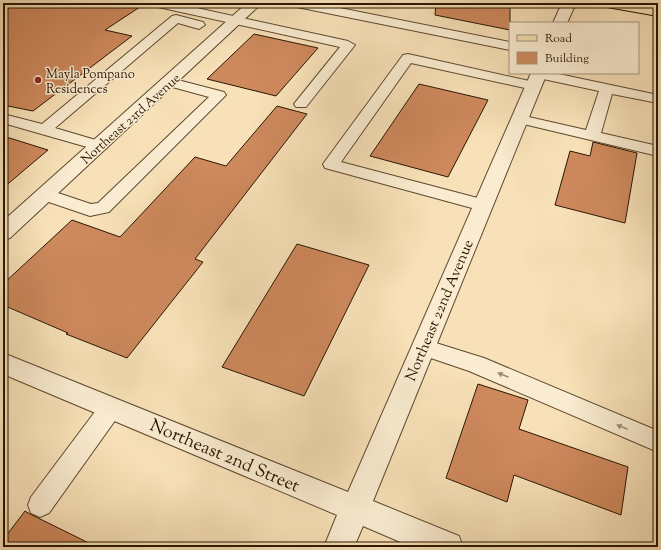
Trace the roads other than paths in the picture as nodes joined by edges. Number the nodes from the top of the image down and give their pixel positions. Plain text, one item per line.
1 (158, 3) edge
2 (256, 3) edge
3 (297, 3) edge
4 (569, 3) edge
5 (607, 3) edge
6 (349, 8) edge
7 (658, 12) edge
8 (230, 18) junction
9 (560, 22) edge
10 (509, 46) edge
11 (509, 73) edge
12 (517, 74) edge
13 (537, 77) edge
14 (170, 82) junction
15 (607, 88) junction
16 (658, 98) edge
17 (301, 104) dead end
18 (3, 118) edge
19 (520, 119) junction
20 (44, 130) junction
21 (592, 136) junction
22 (100, 146) junction
23 (658, 151) edge
24 (46, 195) junction
25 (483, 205) junction
26 (3, 233) edge
27 (423, 347) junction
28 (3, 363) edge
29 (111, 408) junction
30 (658, 442) edge
31 (40, 505) dead end
32 (355, 509) junction
33 (339, 547) edge
34 (448, 547) edge

1 - 8 lane
2 - 8 street, Northeast 23rd Avenue
3 - 6 lane
4 - 9 street
5 - 7 main road
6 - 10 lane
8 - 14 street, Northeast 23rd Avenue
8 - 17 lane
8 - 20 lane
11 - 25 lane
12 - 13 lane
13 - 15 lane
13 - 19 street, Northeast 22nd Avenue
14 - 22 street, Northeast 23rd Avenue
14 - 24 lane
15 - 16 lane
15 - 21 lane
18 - 20 lane
19 - 21 lane
19 - 25 street, Northeast 22nd Avenue
20 - 22 lane
21 - 23 lane
22 - 24 street, Northeast 23rd Avenue
24 - 26 street, Northeast 23rd Avenue
25 - 27 street, Northeast 22nd Avenue
30 -> 27 lane
27 - 32 street, Northeast 22nd Avenue
28 - 29 street, Northeast 2nd Street
29 - 31 lane
29 - 32 street, Northeast 2nd Street
32 - 33 street, Northeast 22nd Avenue
32 - 34 street, Northeast 2nd Street

